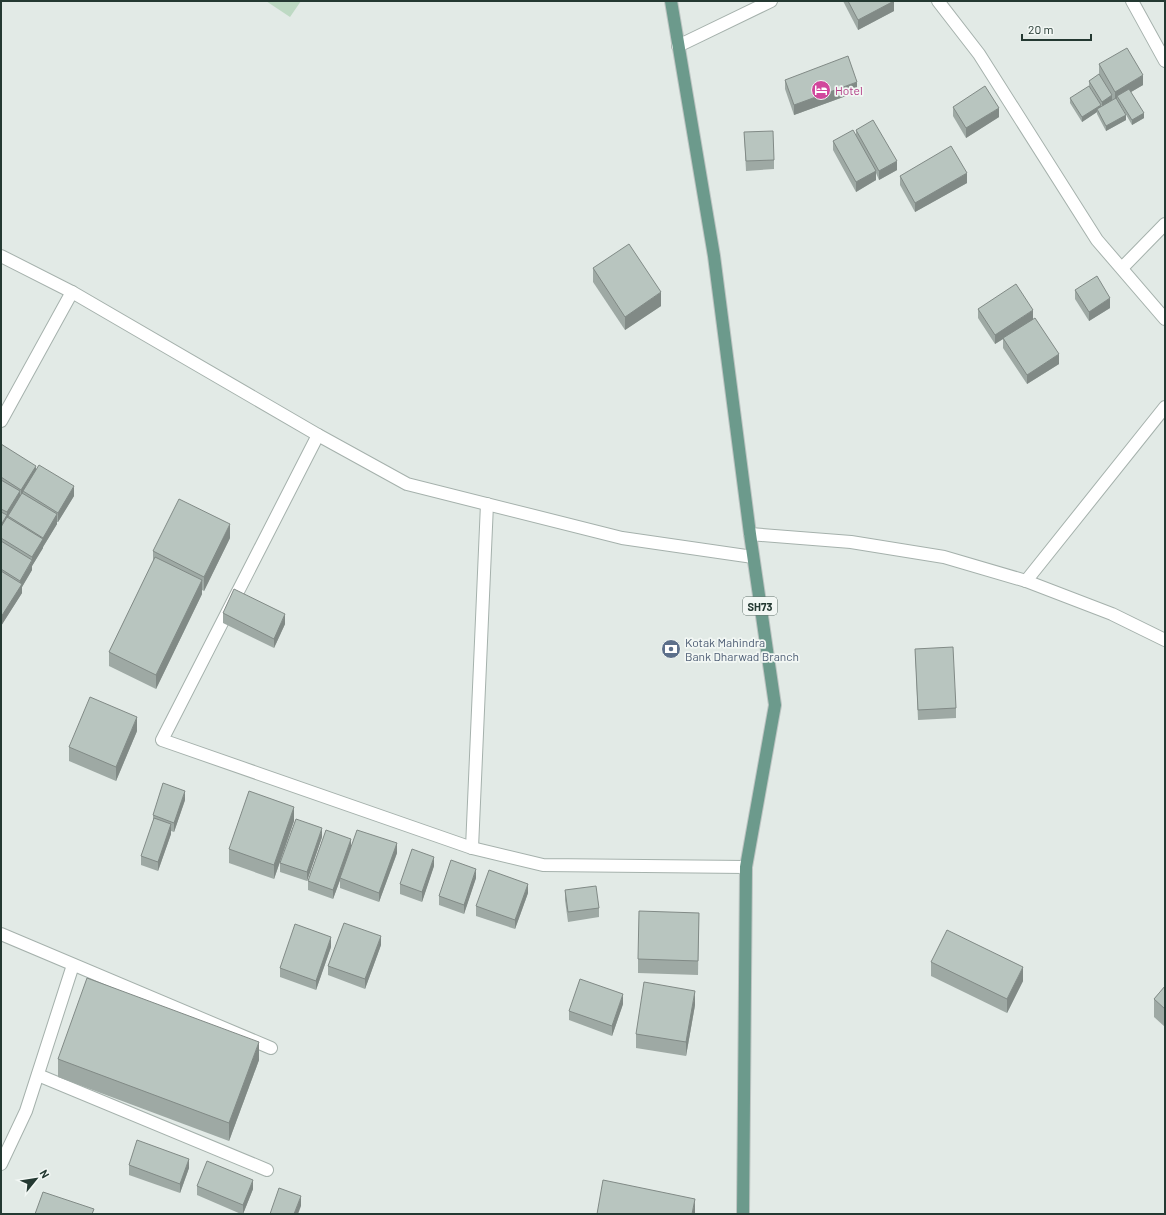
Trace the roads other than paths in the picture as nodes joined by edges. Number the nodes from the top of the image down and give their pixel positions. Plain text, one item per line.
1 (671, 1) edge
2 (771, 1) edge
3 (938, 1) edge
4 (1132, 1) edge
5 (678, 46) junction
6 (1165, 61) edge
7 (1165, 224) edge
8 (1, 256) edge
9 (1122, 268) junction
10 (72, 292) junction
11 (1165, 319) edge
12 (1165, 406) edge
13 (1, 421) edge
14 (318, 435) junction
15 (487, 504) junction
16 (750, 534) junction
17 (753, 557) junction
18 (1026, 581) junction
19 (1165, 640) edge
20 (472, 848) junction
21 (746, 867) junction
22 (1, 934) edge
23 (73, 965) junction
24 (271, 1048) dead end
25 (38, 1075) junction
26 (1, 1164) edge
27 (267, 1170) dead end
28 (743, 1214) edge

1 - 5 main road, SH73
2 - 5 street
3 - 9 street
4 - 6 street
5 - 16 main road, SH73
7 - 9 street
8 - 10 street
9 - 11 street
10 - 13 street
10 - 14 street
12 - 18 street
14 - 15 street
14 - 20 street
15 - 17 street
15 - 20 street
16 - 17 main road, SH73
16 - 18 street
17 - 21 main road, SH73
18 - 19 street
20 - 21 street
21 - 28 main road, SH73
22 - 23 street
23 - 24 street
23 - 25 street
25 - 26 street
25 - 27 street

